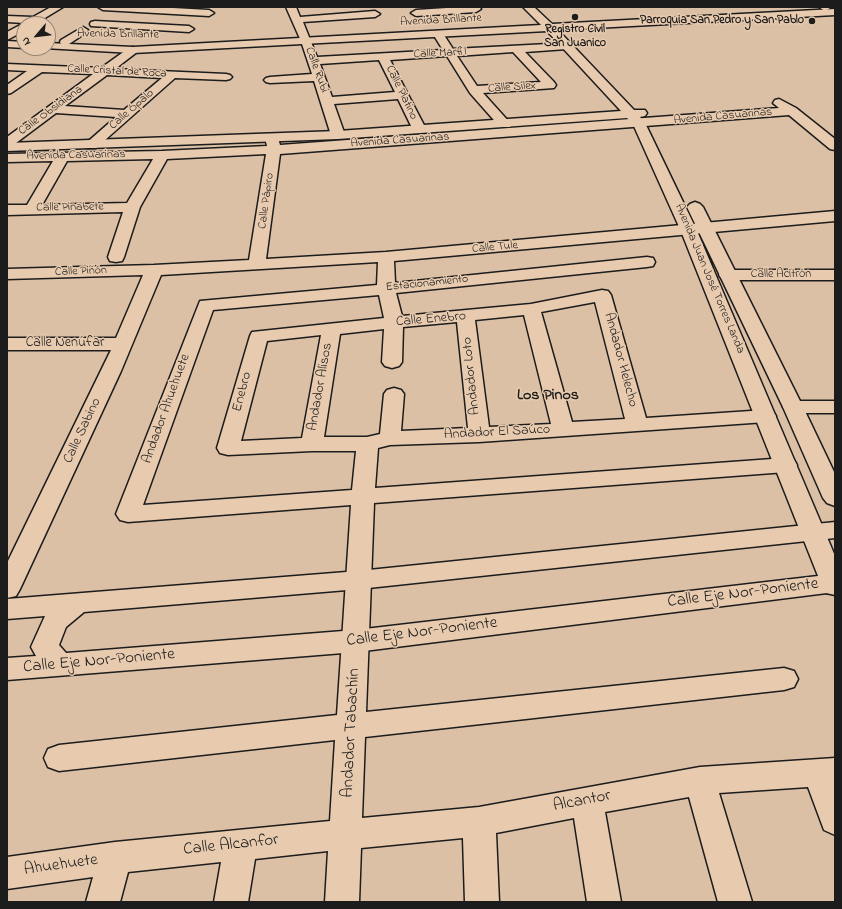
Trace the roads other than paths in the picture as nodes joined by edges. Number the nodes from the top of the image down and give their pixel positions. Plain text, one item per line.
1 (58, 7) edge
2 (103, 7) edge
3 (291, 7) edge
4 (528, 7) edge
5 (539, 7) edge
6 (120, 8) junction
7 (475, 8) edge
8 (414, 10) edge
9 (831, 10) edge
10 (349, 11) edge
11 (375, 14) dead end
12 (42, 16) edge
13 (296, 20) junction
14 (553, 26) junction
15 (189, 29) junction
16 (83, 30) dead end
17 (426, 31) junction
18 (438, 34) junction
19 (305, 39) junction
20 (56, 41) edge
21 (65, 42) junction
22 (168, 44) junction
23 (56, 46) edge
24 (567, 46) junction
25 (133, 50) junction
26 (517, 50) junction
27 (449, 53) junction
28 (383, 57) junction
29 (313, 61) junction
30 (7, 67) edge
31 (40, 68) junction
32 (106, 71) junction
33 (173, 74) junction
34 (226, 77) dead end
35 (319, 77) junction
36 (270, 80) dead end
37 (7, 90) edge
38 (474, 90) junction
39 (403, 95) junction
40 (327, 100) junction
41 (55, 109) junction
42 (792, 111) junction
43 (127, 114) junction
44 (643, 118) junction
45 (505, 124) junction
46 (419, 129) junction
47 (338, 135) junction
48 (7, 143) edge
49 (273, 144) junction
50 (91, 145) junction
51 (835, 146) edge
52 (7, 147) edge
53 (36, 152) junction
54 (162, 155) junction
55 (62, 157) junction
56 (7, 158) edge
57 (132, 207) junction
58 (32, 209) junction
59 (7, 210) edge
60 (835, 216) edge
61 (697, 230) junction
62 (116, 257) dead end
63 (386, 257) junction
64 (647, 262) dead end
65 (257, 264) junction
66 (154, 270) junction
67 (7, 274) edge
68 (728, 275) junction
69 (835, 275) edge
70 (386, 289) junction
71 (602, 295) joint
72 (206, 305) joint
73 (531, 309) junction
74 (466, 317) junction
75 (394, 323) junction
76 (331, 330) junction
77 (259, 336) joint
78 (7, 344) edge
79 (123, 344) junction
80 (392, 362) dead end
81 (394, 394) dead end
82 (793, 407) junction
83 (835, 407) edge
84 (766, 416) junction
85 (638, 425) junction
86 (563, 430) junction
87 (479, 435) junction
88 (379, 441) junction
89 (312, 444) junction
90 (228, 448) joint
91 (786, 465) junction
92 (363, 496) junction
93 (835, 498) edge
94 (824, 531) edge
95 (359, 580) junction
96 (835, 584) edge
97 (7, 590) edge
98 (77, 604) junction
99 (7, 609) edge
100 (356, 641) junction
101 (60, 665) junction
102 (7, 669) edge
103 (784, 679) dead end
104 (352, 726) junction
105 (59, 758) dead end
106 (826, 772) edge
107 (700, 781) junction
108 (587, 801) junction
109 (835, 820) edge
110 (479, 822) junction
111 (347, 834) junction
112 (240, 846) junction
113 (115, 858) junction
114 (7, 873) edge
115 (103, 902) edge
116 (231, 902) edge
117 (342, 902) edge
118 (482, 902) edge
119 (604, 902) edge
120 (734, 902) edge

1 - 12 street
2 - 6 street
3 - 13 street, Calle Rubí
4 - 14 street, Avenida Juan José Torres Landa
5 - 14 street, Avenida Juan José Torres Landa
6 - 15 street
6 - 15 street
7 - 8 street
8 - 17 street
9 - 14 street, Avenida Brillante
10 - 11 street
10 - 13 street
13 - 19 street, Calle Rubí
14 - 17 street, Avenida Brillante
14 - 18 street, Avenida Brillante
14 - 24 street, Avenida Juan José Torres Landa
14 - 44 street, Avenida Juan José Torres Landa
15 - 22 street
16 - 21 street
17 - 19 street, Avenida Brillante
18 - 19 street, Avenida Brillante
18 - 27 street
19 - 22 street, Avenida Brillante
19 - 25 street, Avenida Brillante
19 - 29 street, Calle Rubí
20 - 21 street, Avenida Brillante
21 - 22 street, Avenida Brillante
23 - 25 street, Avenida Brillante
24 - 26 street, Calle Marfil
24 - 44 street, Avenida Juan José Torres Landa
25 - 32 street, Calle Obsidiana
26 - 27 street, Calle Marfil
26 - 38 street, Calle Sílex
27 - 28 street, Calle Marfil
27 - 38 street
28 - 29 street, Calle Marfil
28 - 39 street, Calle Platino
29 - 35 street, Calle Rubí
30 - 31 street, Calle Cristal de Roca
31 - 32 street, Calle Cristal de Roca
31 - 37 street
32 - 33 street, Calle Cristal de Roca
32 - 41 street, Calle Obsidiana
33 - 34 street, Calle Cristal de Roca
33 - 43 street, Calle Ópalo
35 - 36 street
35 - 40 street, Calle Rubí
38 - 45 street
39 - 40 street
39 - 46 street, Calle Platino
40 - 47 street, Calle Rubí
41 - 43 street
41 - 48 street, Calle Obsidiana
42 - 44 street, Avenida Casuarinas
42 - 44 street, Avenida Casuarinas
42 - 51 street
43 - 50 street, Calle Ópalo
44 - 45 street, Avenida Casuarinas
44 - 49 street, Avenida Casuarinas
44 - 61 street, Avenida Juan José Torres Landa
45 - 46 street, Avenida Casuarinas
46 - 47 street, Avenida Casuarinas
47 - 49 street, Avenida Casuarinas
49 - 50 street, Avenida Casuarinas
49 - 54 street, Avenida Casuarinas
49 - 65 street, Calle Pápiro
50 - 53 street, Avenida Casuarinas
52 - 53 street, Avenida Casuarinas
53 - 55 street, Avenida Casuarinas
53 - 56 street, Avenida Casuarinas
54 - 55 street, Avenida Casuarinas
54 - 57 street
55 - 58 street
57 - 58 street, Calle Pinabete
57 - 62 street
58 - 59 street, Calle Pinabete
60 - 61 street, Calle Tule
61 - 63 street, Calle Tule
61 - 68 street, Avenida Juan José Torres Landa
61 - 84 street, Avenida Juan José Torres Landa
63 - 65 street, Calle Tule
63 - 70 street
64 - 70 street, Estacionamiento
65 - 66 street, Calle Tule
66 - 67 street, Calle Piñón
66 - 79 street, Calle Sabino
68 - 69 street, Calle Acitrón
68 - 82 street, Avenida Juan José Torres Landa
70 - 72 street, Estacionamiento
70 - 75 street
71 - 73 street, Calle Enebro
71 - 85 street, Andador Helecho
72 - 92 street, Andador Ahuehuete
73 - 74 street, Calle Enebro
73 - 86 street
74 - 75 street, Calle Enebro
74 - 87 street, Andador Loto
75 - 76 street, Calle Enebro
75 - 80 street
76 - 77 street, Calle Enebro
76 - 89 street, Andador Alisos
77 - 90 street, Enebro
78 - 79 street, Calle Nenúfar
79 - 97 street, Calle Sabino
81 - 88 street, Andador Tabachín
82 - 83 street
82 - 93 street, Avenida Juan José Torres Landa
84 - 85 street, Andador El Saúco
84 - 91 street, Avenida Juan José Torres Landa
85 - 86 street, Andador El Saúco
86 - 87 street, Andador El Saúco
87 - 88 street, Andador El Saúco
88 - 89 street, Andador El Saúco
88 - 92 street, Andador Tabachín
89 - 90 street, Andador El Saúco
91 - 92 street
91 - 94 street, Avenida Juan José Torres Landa
92 - 95 street, Andador Tabachín
94 - 95 street
94 - 96 street, Avenida Juan José Torres Landa
95 - 98 street
95 - 100 street, Andador Tabachín
96 - 100 street, Calle Eje Nor-Poniente
98 - 99 street
98 - 101 street
100 - 101 street, Calle Eje Nor-Poniente
100 - 104 street, Andador Tabachín
101 - 102 street, Calle Eje Nor-Poniente
103 - 104 street
104 - 105 street
104 - 111 street, Andador Tabachín
106 - 107 street, Alcantor
106 - 109 street
107 - 108 street, Alcantor
107 - 120 street
108 - 110 street, Alcantor
108 - 119 street
110 - 111 street, Alcantor
110 - 118 street
111 - 112 street, Calle Alcanfor
111 - 117 street, Andador Tabachín
112 - 113 street, Calle Alcanfor
112 - 116 street
113 - 114 street, Ahuehuete
113 - 115 street

